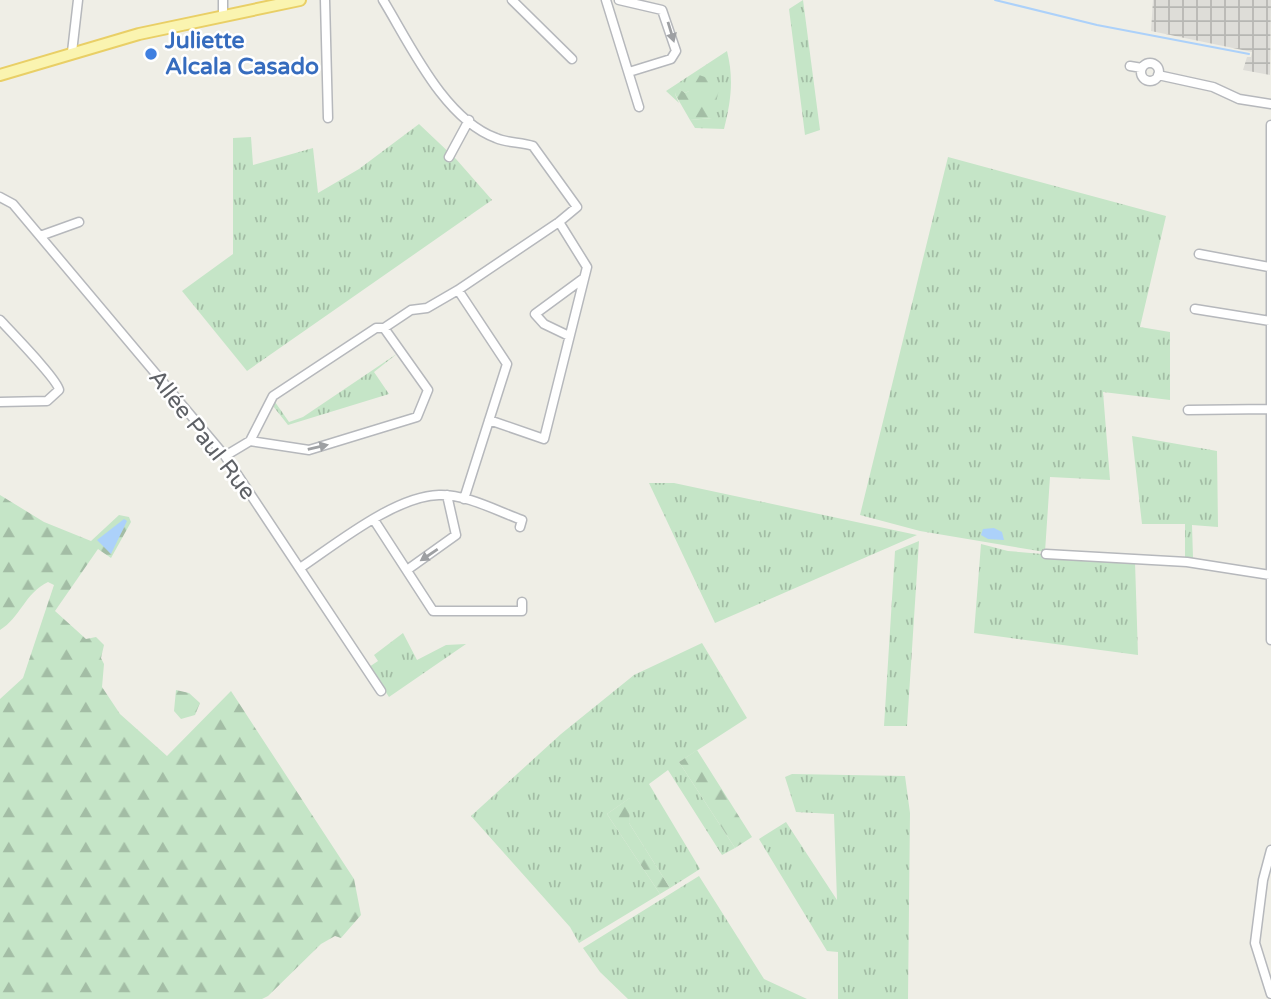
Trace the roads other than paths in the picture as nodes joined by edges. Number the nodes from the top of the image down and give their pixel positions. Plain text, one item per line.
1 (78, 0) edge
2 (223, 0) edge
3 (325, 0) edge
4 (383, 0) edge
5 (512, 0) edge
6 (606, 0) edge
7 (619, 0) edge
8 (296, 1) edge
9 (223, 16) junction
10 (72, 52) junction
11 (572, 59) dead end
12 (1130, 65) dead end
13 (629, 72) junction
14 (0, 75) edge
15 (1271, 104) edge
16 (639, 107) dead end
17 (328, 118) dead end
18 (469, 120) junction
19 (1271, 125) edge
20 (449, 157) dead end
21 (1270, 163) edge
22 (0, 197) edge
23 (1270, 203) edge
24 (79, 222) dead end
25 (559, 222) junction
26 (40, 236) junction
27 (1199, 254) dead end
28 (1269, 267) edge
29 (584, 278) junction
30 (458, 290) junction
31 (1195, 309) dead end
32 (0, 320) edge
33 (1270, 321) edge
34 (384, 328) junction
35 (569, 336) junction
36 (0, 402) edge
37 (1270, 406) edge
38 (1188, 410) dead end
39 (489, 420) junction
40 (250, 441) junction
41 (225, 456) junction
42 (447, 495) junction
43 (464, 499) junction
44 (373, 520) junction
45 (520, 527) dead end
46 (1046, 554) dead end
47 (300, 568) junction
48 (407, 570) junction
49 (1271, 572) edge
50 (522, 602) dead end
51 (1271, 640) edge
52 (382, 691) dead end
53 (1271, 850) edge
54 (1271, 994) edge

1 - 10 street
2 - 9 street
3 - 17 street
4 - 18 street
5 - 11 street
6 - 13 street
7 -> 13 street
8 - 9 main road
9 - 10 main road
10 - 14 main road
12 - 15 street
13 - 16 street
18 - 20 street
18 - 25 street
19 - 21 street
21 - 23 street
22 - 26 street, Allée Paul Rue
23 - 28 street
24 - 26 street
25 - 29 street
25 - 30 street
26 - 41 street, Allée Paul Rue
27 - 28 street
28 - 33 street
29 - 35 street
29 - 35 street
30 - 34 street
30 - 39 street
31 - 33 street
32 - 36 street
33 - 37 street
34 - 40 street
40 -> 34 street
35 - 39 street
37 - 38 street
37 - 49 street
39 - 43 street
40 - 41 street
41 - 47 street, Allée Paul Rue
42 - 43 street
42 - 44 street
42 -> 48 street
43 - 45 street
44 - 47 street
44 - 48 street
46 - 49 street
47 - 52 street, Allée Paul Rue
48 - 50 street
49 - 51 street
53 - 54 street

